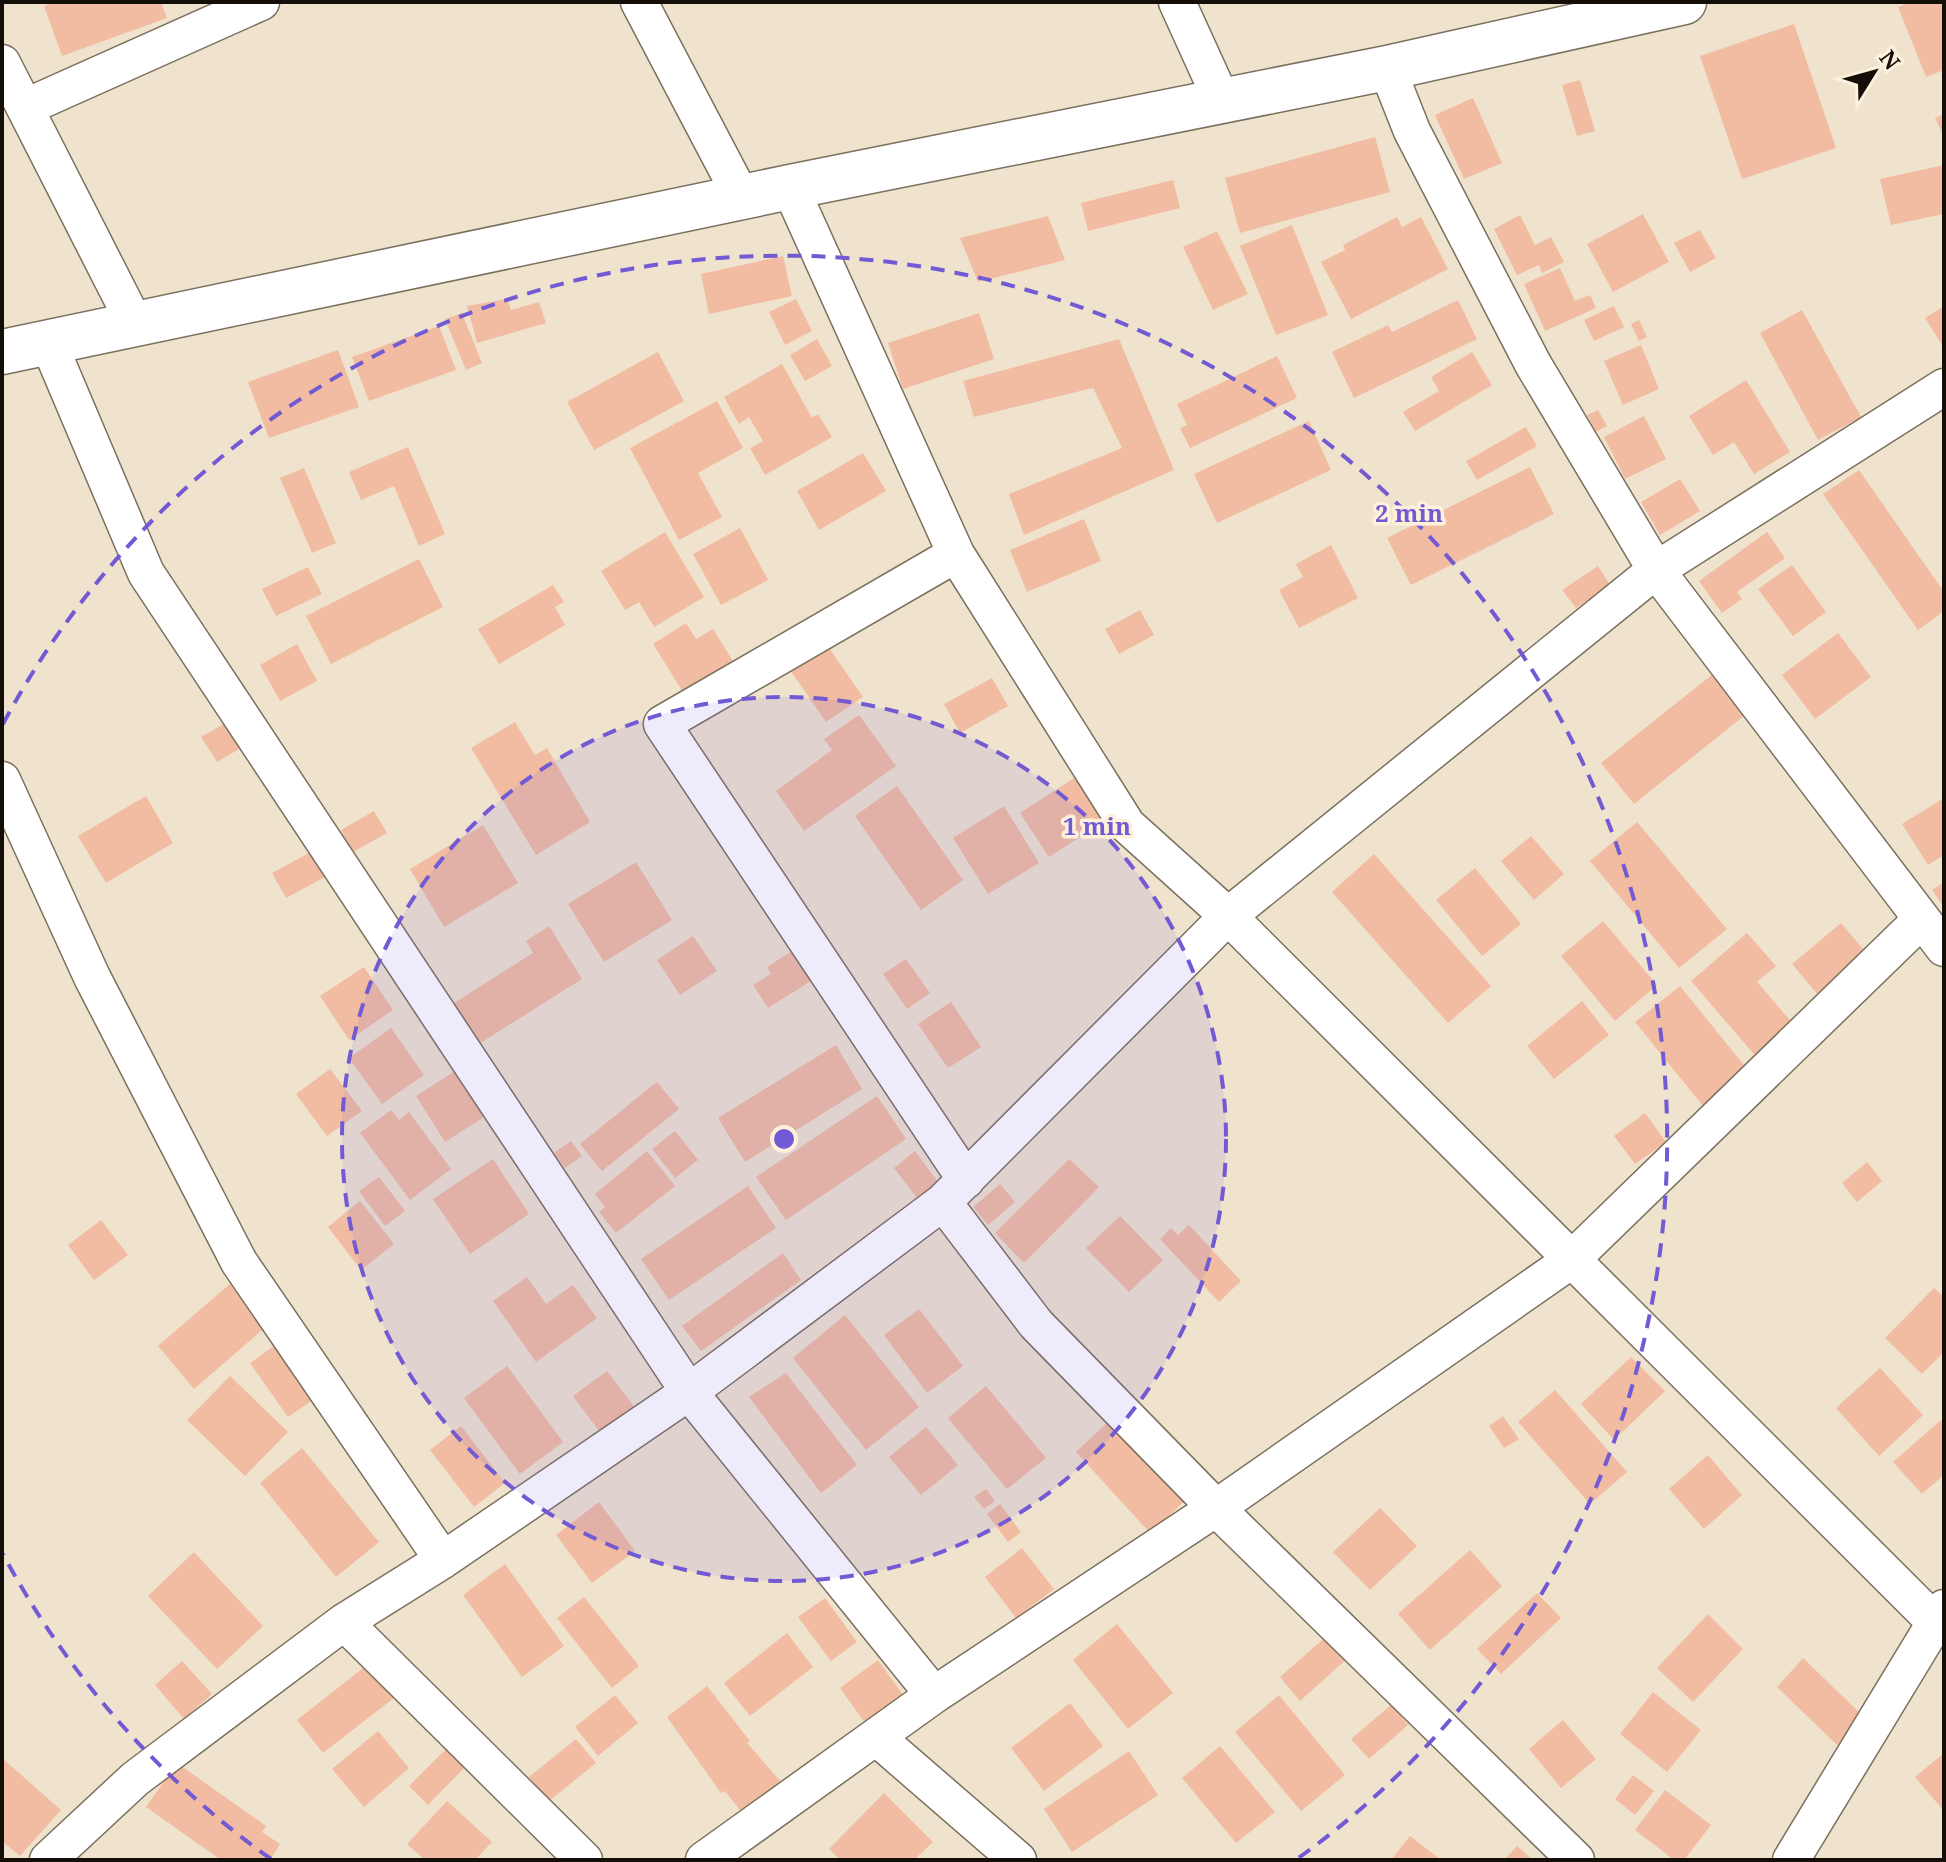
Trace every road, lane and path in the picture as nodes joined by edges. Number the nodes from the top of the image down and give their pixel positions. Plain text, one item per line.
1 (261, 2) edge
2 (639, 2) edge
3 (1177, 2) edge
4 (1684, 2) edge
5 (2, 63) edge
6 (1387, 68) junction
7 (1222, 101) junction
8 (26, 107) junction
9 (790, 187) junction
10 (742, 198) junction
11 (136, 326) junction
12 (49, 344) junction
13 (2, 352) edge
14 (1944, 387) edge
15 (956, 554) junction
16 (1656, 570) junction
17 (2, 780) edge
18 (1228, 916) junction
19 (1921, 920) junction
20 (1944, 948) edge
21 (954, 1191) junction
22 (1570, 1261) junction
23 (689, 1392) junction
24 (1216, 1508) junction
25 (443, 1560) junction
26 (1940, 1615) edge
27 (344, 1622) junction
28 (934, 1695) junction
29 (876, 1737) junction
30 (48, 1860) edge
31 (584, 1860) edge
32 (704, 1860) edge
33 (1018, 1860) edge
34 (1576, 1860) edge
35 (1791, 1860) edge

1 - 8 street
2 - 10 street
3 - 7 street
4 - 6 street
5 - 8 street
6 - 7 street
6 - 16 street
7 - 9 street
8 - 11 street
9 - 10 street
9 - 15 street
10 - 11 street
11 - 12 street
12 - 13 street
12 - 23 street
14 - 16 street
15 - 18 street
15 - 21 street
16 - 18 street
16 - 19 street
17 - 25 street
18 - 21 street
18 - 22 street
19 - 20 street
19 - 22 street
21 - 23 street
21 - 24 street
22 - 24 street
22 - 26 street
23 - 25 street
23 - 28 street
24 - 28 street
24 - 34 street
25 - 27 street
26 - 35 street
27 - 30 street
27 - 31 street
28 - 29 street
29 - 32 street
29 - 33 street

